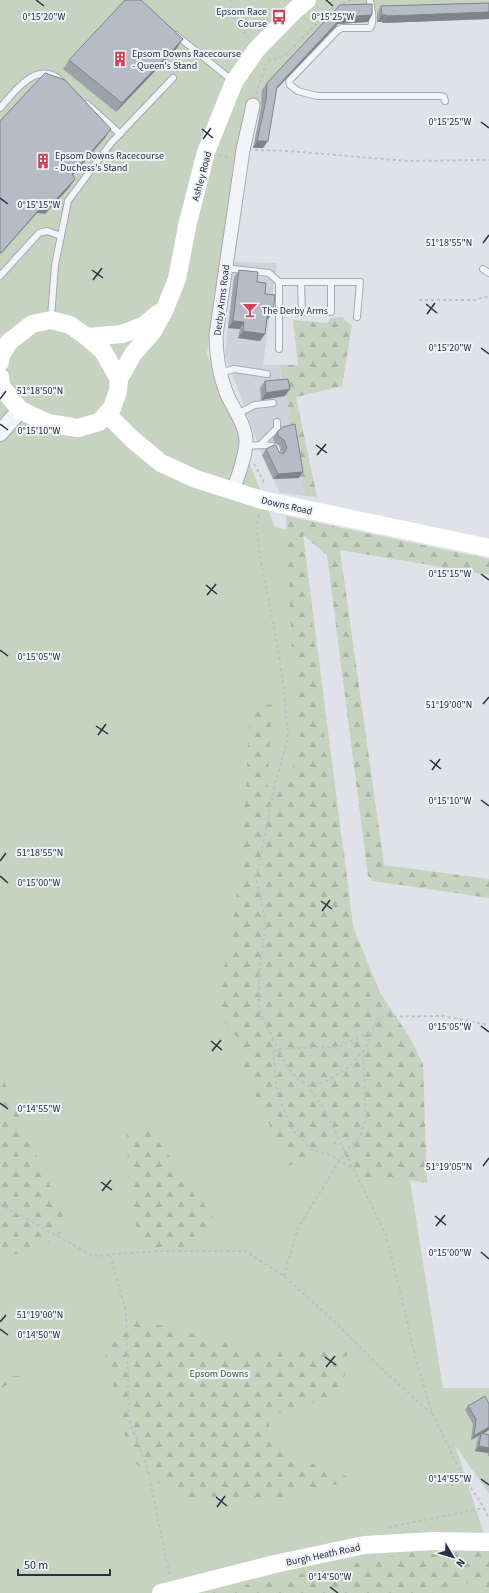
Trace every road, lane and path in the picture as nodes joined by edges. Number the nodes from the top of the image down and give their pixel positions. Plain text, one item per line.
1 (307, 0) edge
2 (351, 0) edge
3 (370, 0) edge
4 (174, 33) edge
5 (267, 61) dead end
6 (173, 78) dead end
7 (234, 82) junction
8 (64, 85) edge
9 (81, 99) edge
10 (445, 101) dead end
11 (253, 105) dead end
12 (0, 108) edge
13 (120, 134) junction
14 (206, 152) junction
15 (242, 156) junction
16 (489, 160) edge
17 (61, 236) junction
18 (225, 268) junction
19 (483, 269) dead end
20 (489, 273) edge
21 (0, 276) edge
22 (279, 282) junction
23 (301, 282) junction
24 (331, 282) junction
25 (489, 296) edge
26 (419, 300) dead end
27 (165, 309) junction
28 (331, 312) dead end
29 (302, 313) dead end
30 (358, 317) dead end
31 (51, 320) junction
32 (87, 337) junction
33 (279, 349) dead end
34 (0, 357) edge
35 (220, 373) junction
36 (267, 374) dead end
37 (0, 377) edge
38 (118, 379) junction
39 (273, 403) dead end
40 (20, 410) junction
41 (107, 414) junction
42 (237, 414) junction
43 (277, 422) dead end
44 (0, 433) edge
45 (260, 445) junction
46 (245, 450) junction
47 (278, 455) edge
48 (233, 491) junction
49 (262, 500) junction
50 (489, 548) edge
51 (489, 1025) edge
52 (372, 1031) junction
53 (271, 1038) junction
54 (278, 1049) junction
55 (274, 1051) junction
56 (363, 1052) junction
57 (308, 1086) junction
58 (345, 1152) junction
59 (340, 1161) junction
60 (353, 1168) junction
61 (0, 1204) edge
62 (110, 1255) junction
63 (284, 1276) junction
64 (433, 1415) junction
65 (489, 1519) edge
66 (489, 1542) edge
67 (168, 1591) edge

1 - 7 main road, Ashley Road
2 - 5 path
3 - 10 lane
4 - 7 lane
6 - 13 lane
7 - 14 main road, Ashley Road
8 - 12 lane
9 - 13 lane
11 - 15 street, Derby Arms Road
13 - 17 lane
14 - 15 path
14 - 27 main road, Ashley Road
15 - 16 path
15 - 18 street, Derby Arms Road
17 - 21 lane
17 - 31 lane
18 - 22 lane
18 - 35 street, Derby Arms Road
19 - 20 lane
22 - 23 lane
22 - 33 lane
23 - 24 lane
23 - 29 lane
24 - 28 lane
24 - 30 lane
25 - 26 path
27 - 32 main road
27 - 38 main road, Ashley Road
31 - 32 main road
31 - 34 main road
32 - 38 main road
35 - 36 lane
35 - 42 street, Derby Arms Road
37 - 40 main road
38 - 41 main road
39 - 42 lane
40 - 41 main road
40 - 44 street
41 - 48 main road, Downs Road
42 - 46 street, Derby Arms Road
43 - 45 lane
45 - 46 lane
45 - 47 lane
46 - 48 street, Derby Arms Road
46 - 49 path
48 - 49 main road, Downs Road
49 - 50 main road, Downs Road
49 - 53 path
51 - 52 path
52 - 54 path
52 - 56 path
53 - 54 path
53 - 55 path
54 - 55 path
54 - 57 path
55 - 59 path
56 - 57 path
56 - 58 path
57 - 58 path
58 - 59 path
58 - 60 path
59 - 60 path
59 - 63 path
60 - 64 path
61 - 62 path
62 - 63 path
62 - 67 path
63 - 64 path
64 - 65 path
66 - 67 main road, Burgh Heath Road

